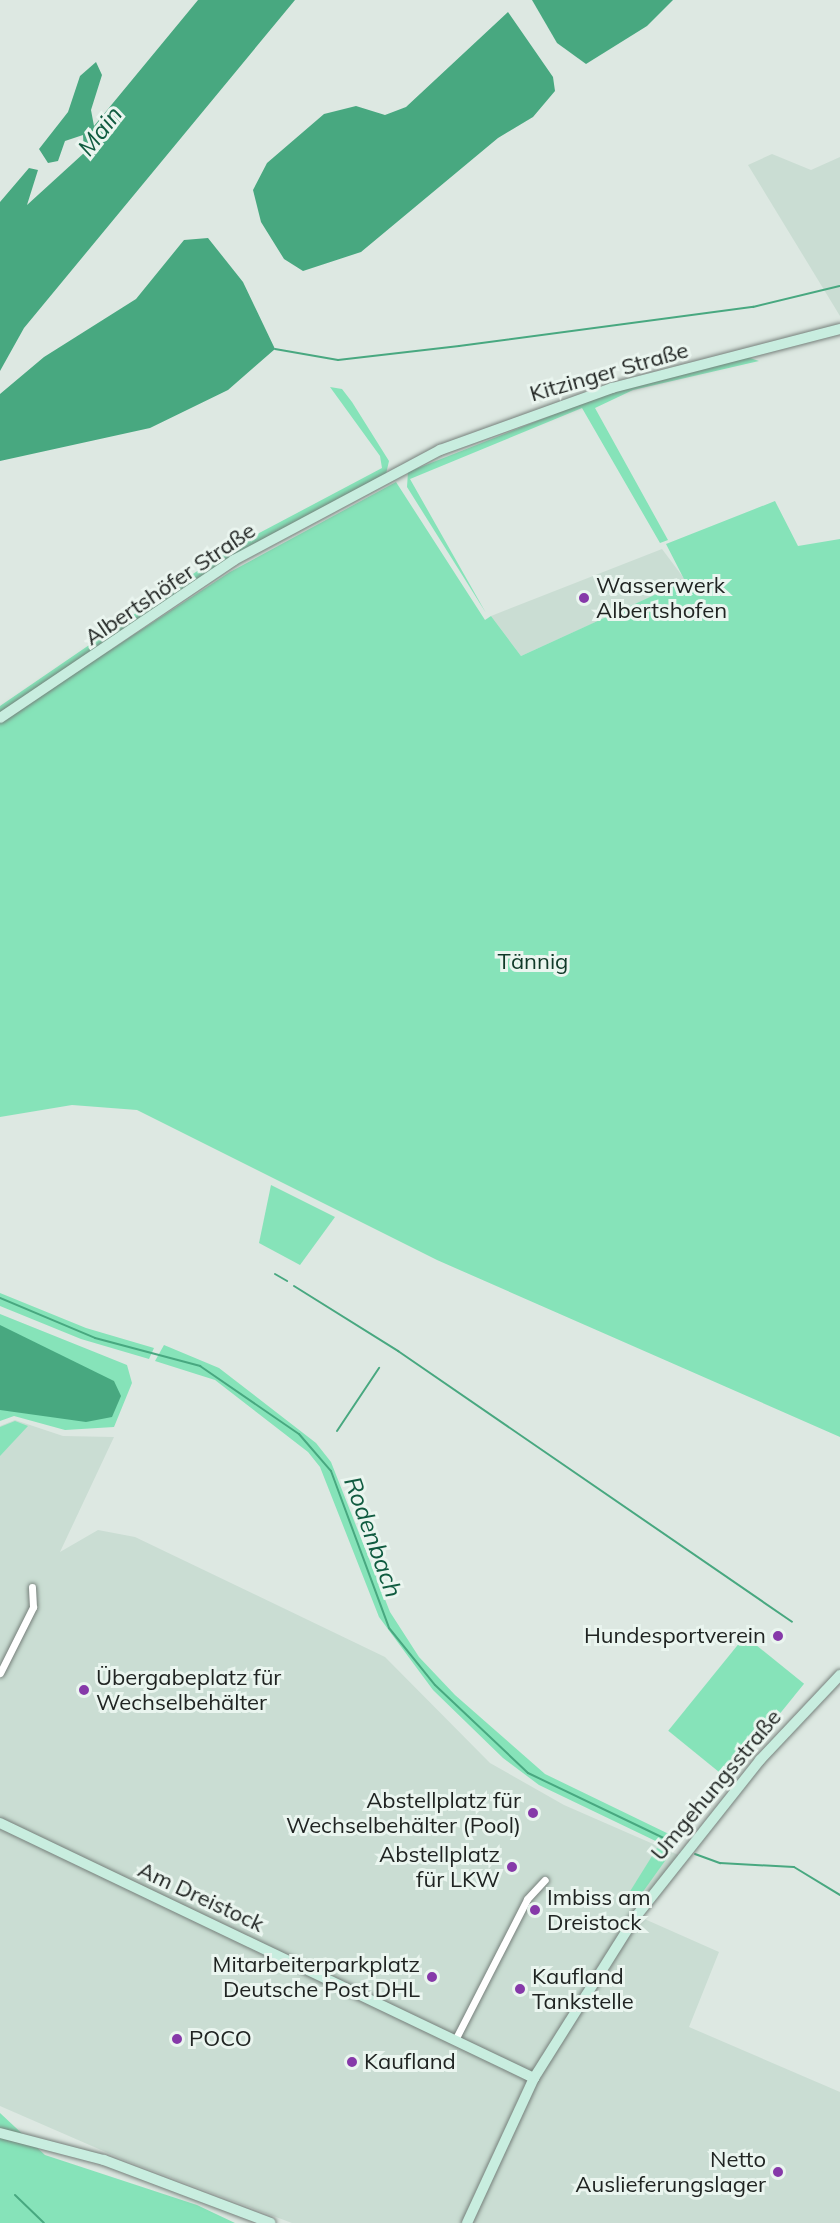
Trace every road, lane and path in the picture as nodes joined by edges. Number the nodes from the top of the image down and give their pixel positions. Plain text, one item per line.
1 (840, 329) edge
2 (397, 472) joint
3 (0, 718) edge
4 (32, 1587) dead end
5 (0, 1673) edge
6 (840, 1675) edge
7 (0, 1823) edge
8 (545, 1880) dead end
9 (455, 2040) junction
10 (534, 2078) junction
11 (0, 2133) edge
12 (271, 2223) edge
13 (467, 2223) edge

1 - 2 street, Kitzinger Straße
2 - 3 street, Albertshöfer Straße
4 - 5 street
6 - 10 street, Umgehungsstraße
7 - 9 street, Am Dreistock
8 - 9 street
9 - 10 street, Am Dreistock
10 - 13 street
11 - 12 street

